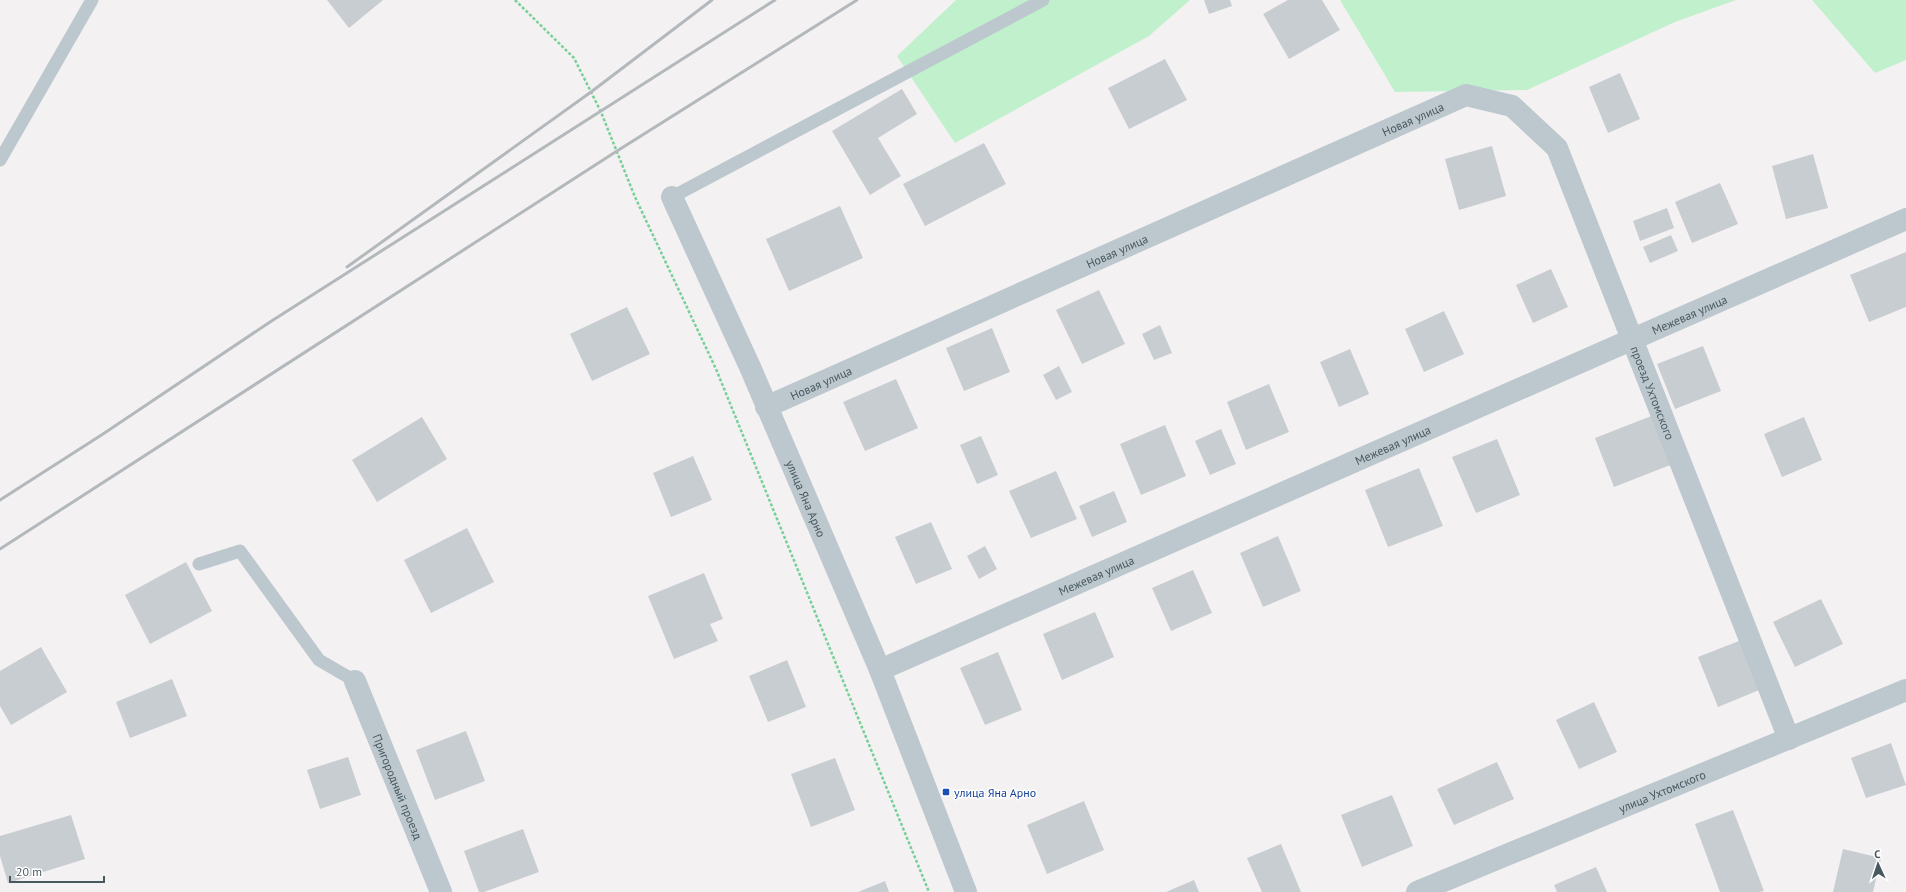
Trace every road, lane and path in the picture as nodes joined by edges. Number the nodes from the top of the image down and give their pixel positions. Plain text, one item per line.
1 (92, 0) edge
2 (515, 0) edge
3 (1043, 0) edge
4 (1466, 95) joint
5 (0, 160) edge
6 (672, 197) joint
7 (1906, 219) edge
8 (1632, 341) junction
9 (766, 407) junction
10 (199, 564) dead end
11 (880, 670) junction
12 (355, 682) joint
13 (1906, 690) edge
14 (1789, 739) junction
15 (441, 892) edge
16 (929, 892) edge
17 (966, 892) edge
18 (1417, 892) edge

1 - 5 lane
2 - 16 path
3 - 6 lane
4 - 8 street, проезд Ухтомского
4 - 9 street, Новая улица
6 - 9 street, улица Яна Арно
7 - 8 street, Межевая улица
8 - 11 street, Межевая улица
8 - 14 street, проезд Ухтомского
9 - 11 street, улица Яна Арно
10 - 12 lane
11 - 17 street, улица Яна Арно
12 - 15 street, Пригородный проезд
13 - 14 street, улица Ухтомского
14 - 18 street, улица Ухтомского

